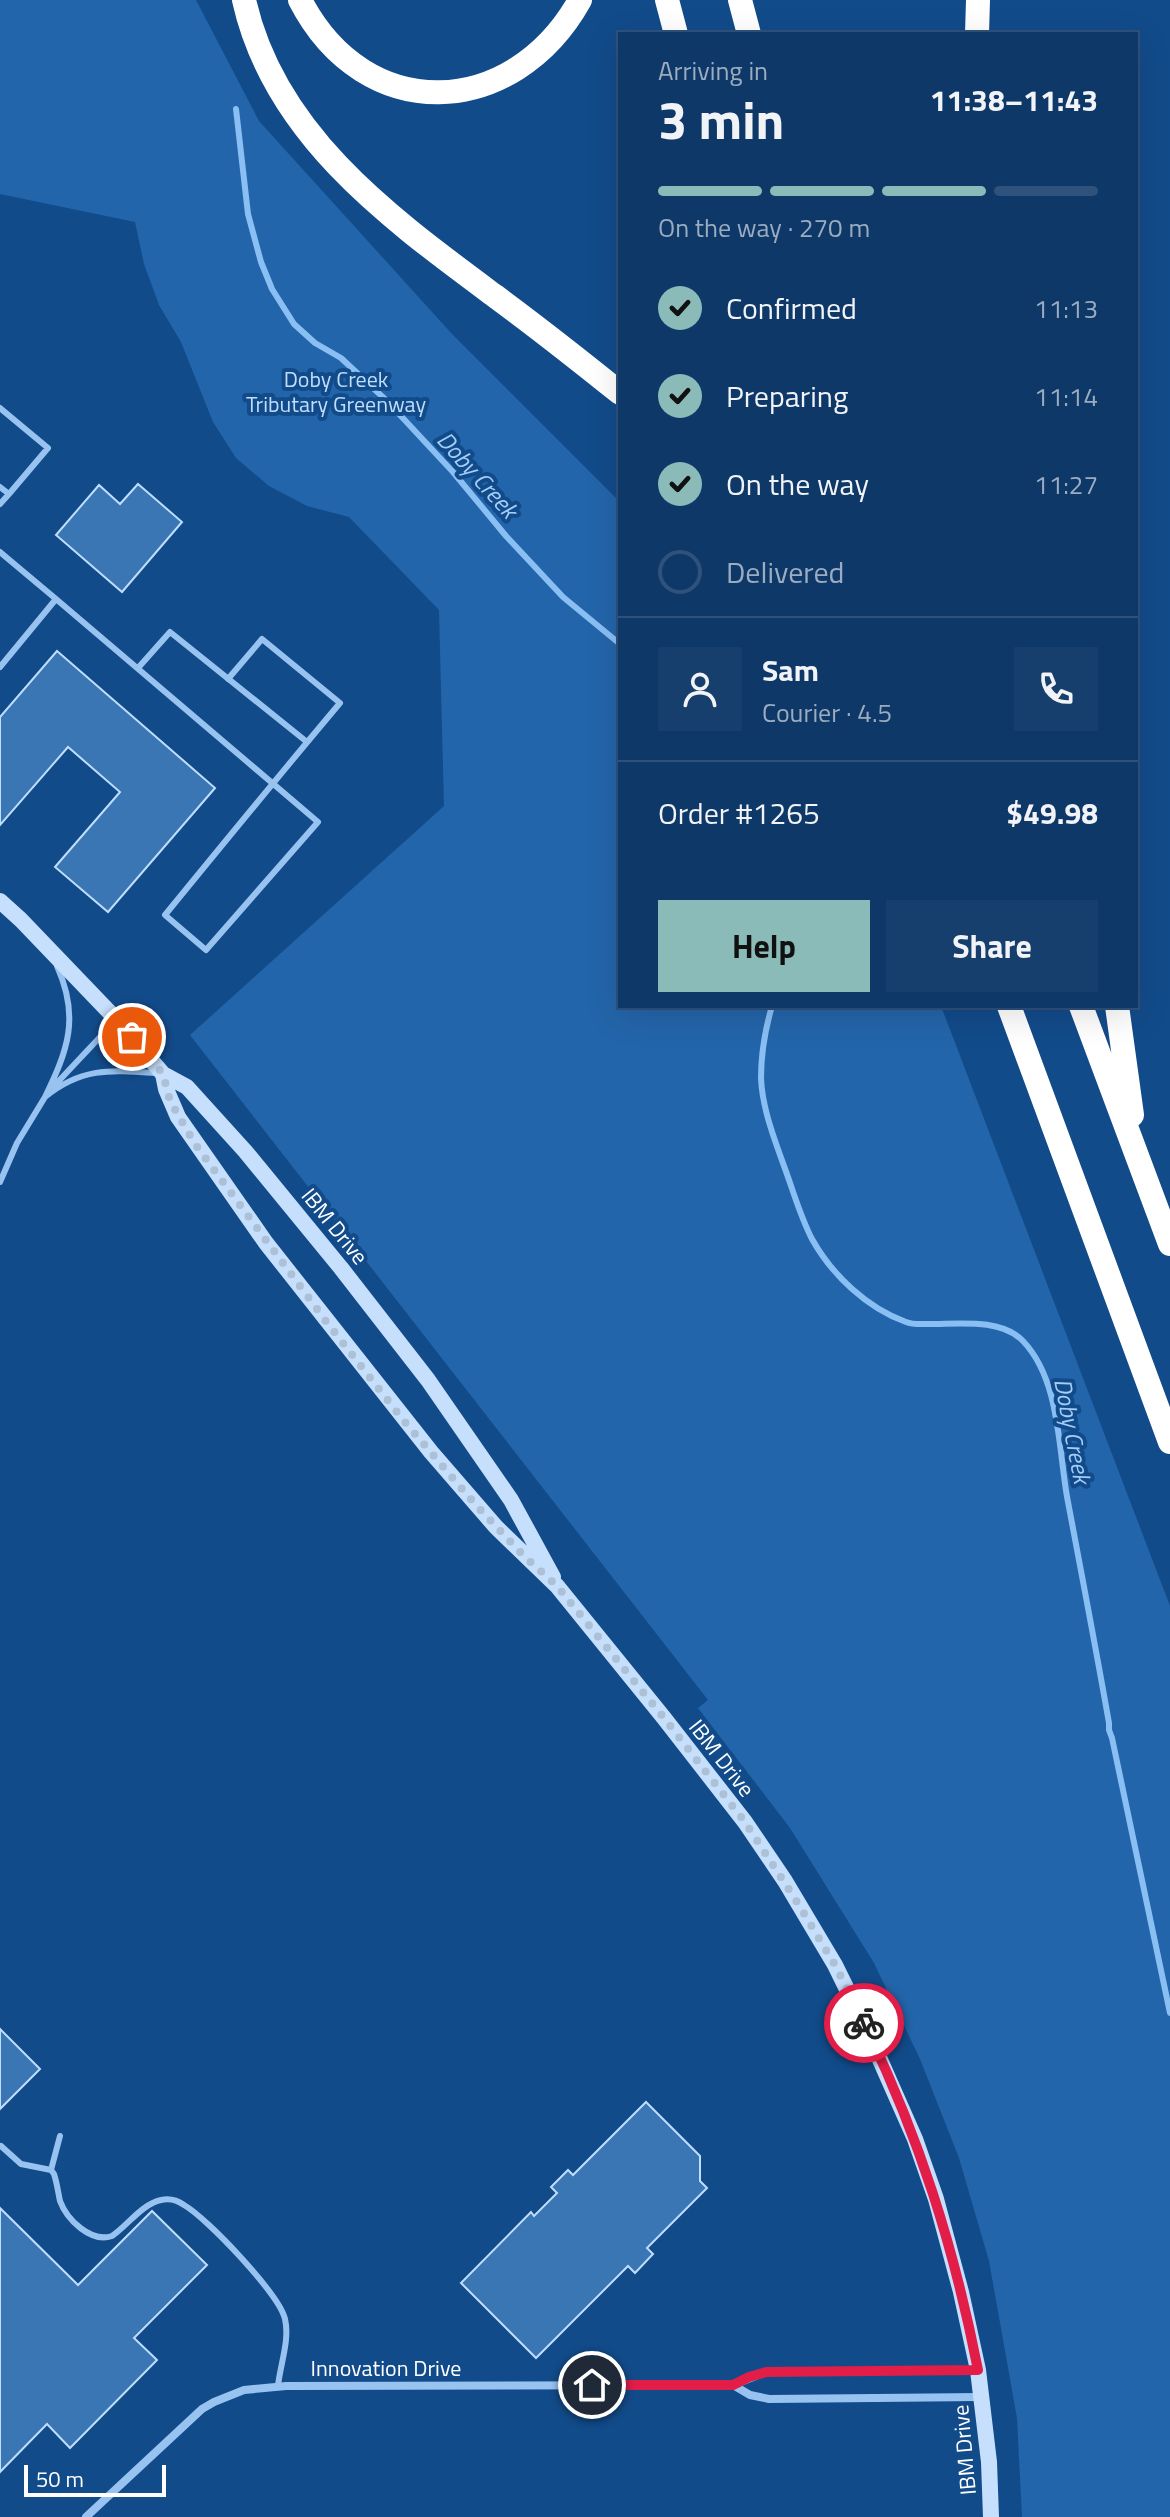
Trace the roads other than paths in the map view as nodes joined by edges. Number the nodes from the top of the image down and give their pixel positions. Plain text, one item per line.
1 (244, 0) edge
2 (300, 0) edge
3 (580, 0) edge
4 (667, 0) edge
5 (740, 0) edge
6 (978, 0) edge
7 (675, 32) edge
8 (748, 32) edge
9 (977, 32) edge
10 (618, 391) edge
11 (0, 408) edge
12 (0, 487) edge
13 (9, 494) junction
14 (0, 504) edge
15 (0, 552) edge
16 (56, 599) junction
17 (0, 667) edge
18 (138, 668) junction
19 (228, 679) junction
20 (307, 742) junction
21 (273, 783) junction
22 (0, 901) edge
23 (46, 945) junction
24 (1010, 1008) edge
25 (1082, 1008) edge
26 (1117, 1008) edge
27 (116, 1019) junction
28 (163, 1074) junction
29 (45, 1097) junction
30 (1138, 1157) junction
31 (0, 1182) edge
32 (1170, 1244) edge
33 (1170, 1442) edge
34 (557, 1586) junction
35 (60, 2136) dead end
36 (1, 2146) edge
37 (51, 2170) junction
38 (978, 2370) junction
39 (733, 2385) junction
40 (278, 2386) junction
41 (982, 2397) junction
42 (86, 2517) edge
43 (991, 2517) edge

1 - 10 highway
2 - 3 highway
4 - 7 highway
5 - 8 highway
6 - 9 highway
11 - 13 lane
12 - 13 lane
13 - 14 lane
15 - 16 lane
16 - 17 lane
16 - 18 lane
18 - 19 lane
18 - 21 lane
19 - 20 lane
19 - 20 lane
20 - 21 lane
21 - 21 lane
22 - 23 street, IBM Drive
23 - 27 street, IBM Drive
23 - 29 lane
24 - 33 highway
25 - 30 highway
26 - 30 highway
27 - 28 street, IBM Drive
27 - 29 lane
28 - 29 lane
28 - 34 street, IBM Drive
28 - 34 street, IBM Drive
29 - 31 lane
30 - 32 highway
34 - 38 street, IBM Drive
35 - 37 lane
36 - 37 lane
37 - 40 lane
38 - 39 street
38 - 41 street, IBM Drive
39 - 40 street, Innovation Drive
39 - 41 street
40 - 42 street, Innovation Drive
41 - 43 street, IBM Drive

